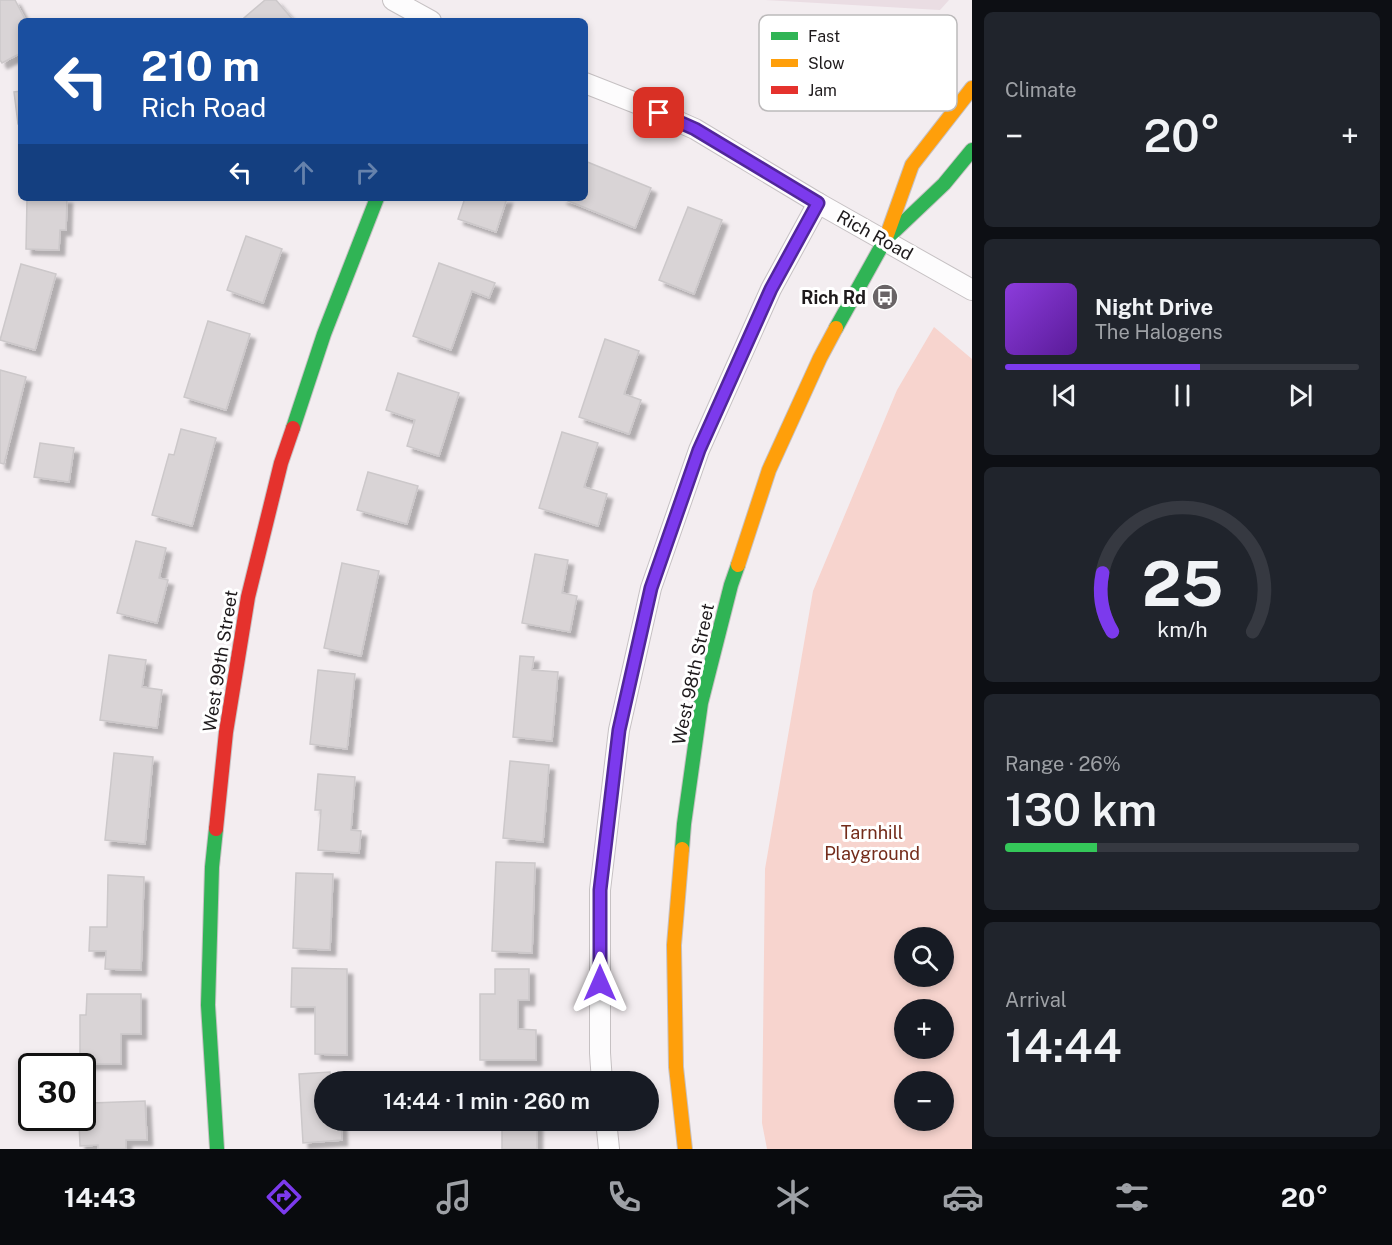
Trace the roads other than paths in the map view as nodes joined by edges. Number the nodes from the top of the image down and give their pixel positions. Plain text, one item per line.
1 (393, 0) edge
2 (426, 18) edge
3 (588, 84) edge
4 (972, 88) edge
5 (957, 107) edge
6 (954, 111) edge
7 (972, 150) edge
8 (375, 201) edge
9 (818, 203) junction
10 (885, 240) junction
11 (972, 291) edge
12 (601, 1071) edge
13 (607, 1131) edge
14 (217, 1149) edge
15 (609, 1149) edge
16 (684, 1149) edge

1 - 2 street
3 - 9 street, Rich Road
4 - 5 street, West 98th Street
6 - 10 street, West 98th Street
7 - 10 street, West 98th Street
8 - 14 street, West 99th Street
9 - 10 street, Rich Road
9 - 12 street
10 - 11 street, Rich Road
10 - 16 street, West 98th Street
13 - 15 street

